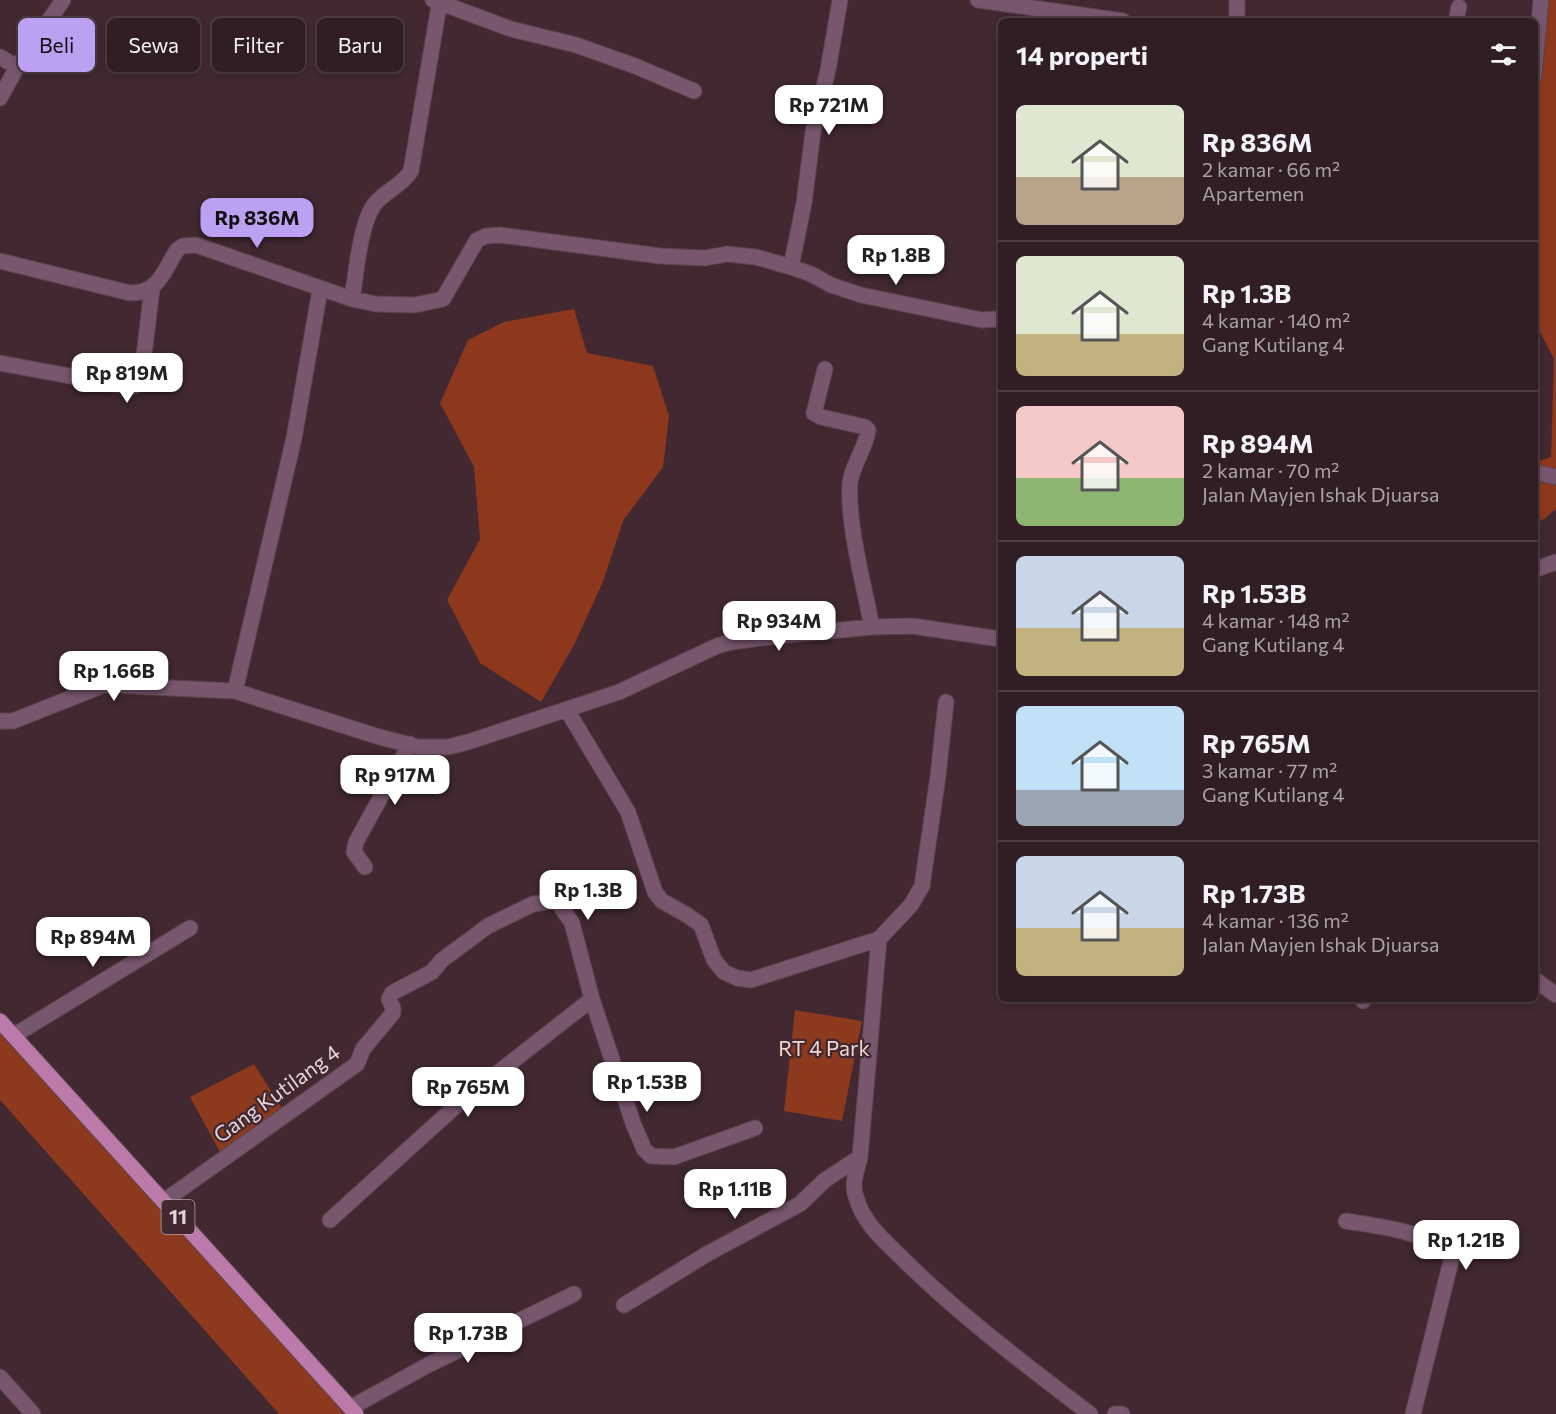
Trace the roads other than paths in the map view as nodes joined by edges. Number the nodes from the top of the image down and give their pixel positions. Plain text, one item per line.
1 (63, 0) edge
2 (840, 0) edge
3 (978, 0) edge
4 (1237, 0) edge
5 (1541, 0) edge
6 (437, 1) edge
7 (1102, 18) edge
8 (1237, 18) edge
9 (1538, 33) edge
10 (0, 57) edge
11 (17, 67) junction
12 (694, 91) dead end
13 (0, 98) edge
14 (0, 261) edge
15 (791, 267) junction
16 (152, 289) junction
17 (320, 290) junction
18 (352, 299) junction
19 (998, 319) edge
20 (0, 363) edge
21 (825, 369) dead end
22 (1538, 473) edge
23 (1556, 477) edge
24 (1556, 562) edge
25 (1538, 569) edge
26 (872, 627) junction
27 (998, 639) edge
28 (235, 691) junction
29 (945, 702) dead end
30 (567, 710) junction
31 (0, 721) edge
32 (410, 744) junction
33 (365, 867) dead end
34 (190, 928) dead end
35 (879, 939) junction
36 (1538, 982) edge
37 (1556, 996) edge
38 (592, 999) junction
39 (1, 1023) edge
40 (13, 1036) junction
41 (755, 1128) dead end
42 (860, 1157) junction
43 (164, 1201) junction
44 (330, 1220) dead end
45 (1346, 1221) dead end
46 (574, 1294) dead end
47 (624, 1305) dead end
48 (0, 1377) edge
49 (353, 1411) edge
50 (33, 1414) edge
51 (1090, 1414) edge
52 (1115, 1414) edge
53 (1122, 1414) edge
54 (1413, 1414) edge

1 - 11 street
2 - 15 street
3 - 7 street
4 - 8 street
5 - 9 street
6 - 12 street
6 - 18 street
10 - 11 street
11 - 13 street
14 - 16 street
15 - 18 street
15 - 19 street
16 - 17 street
16 - 20 street
17 - 18 street
17 - 28 street
21 - 26 street
22 - 23 street
24 - 25 street
26 - 27 street
26 - 30 street
28 - 31 street
28 - 32 street
29 - 35 street
30 - 32 street
30 - 35 street
32 - 33 street
34 - 40 street
35 - 42 street
36 - 37 street
38 - 41 street
38 - 43 street, Gang Kutilang 4
38 - 44 street
39 - 40 main road, 11
40 - 43 main road, 11
42 - 47 street
42 - 51 street
43 - 49 main road, 11
45 - 54 street
46 - 49 street
48 - 50 street
52 - 53 street

